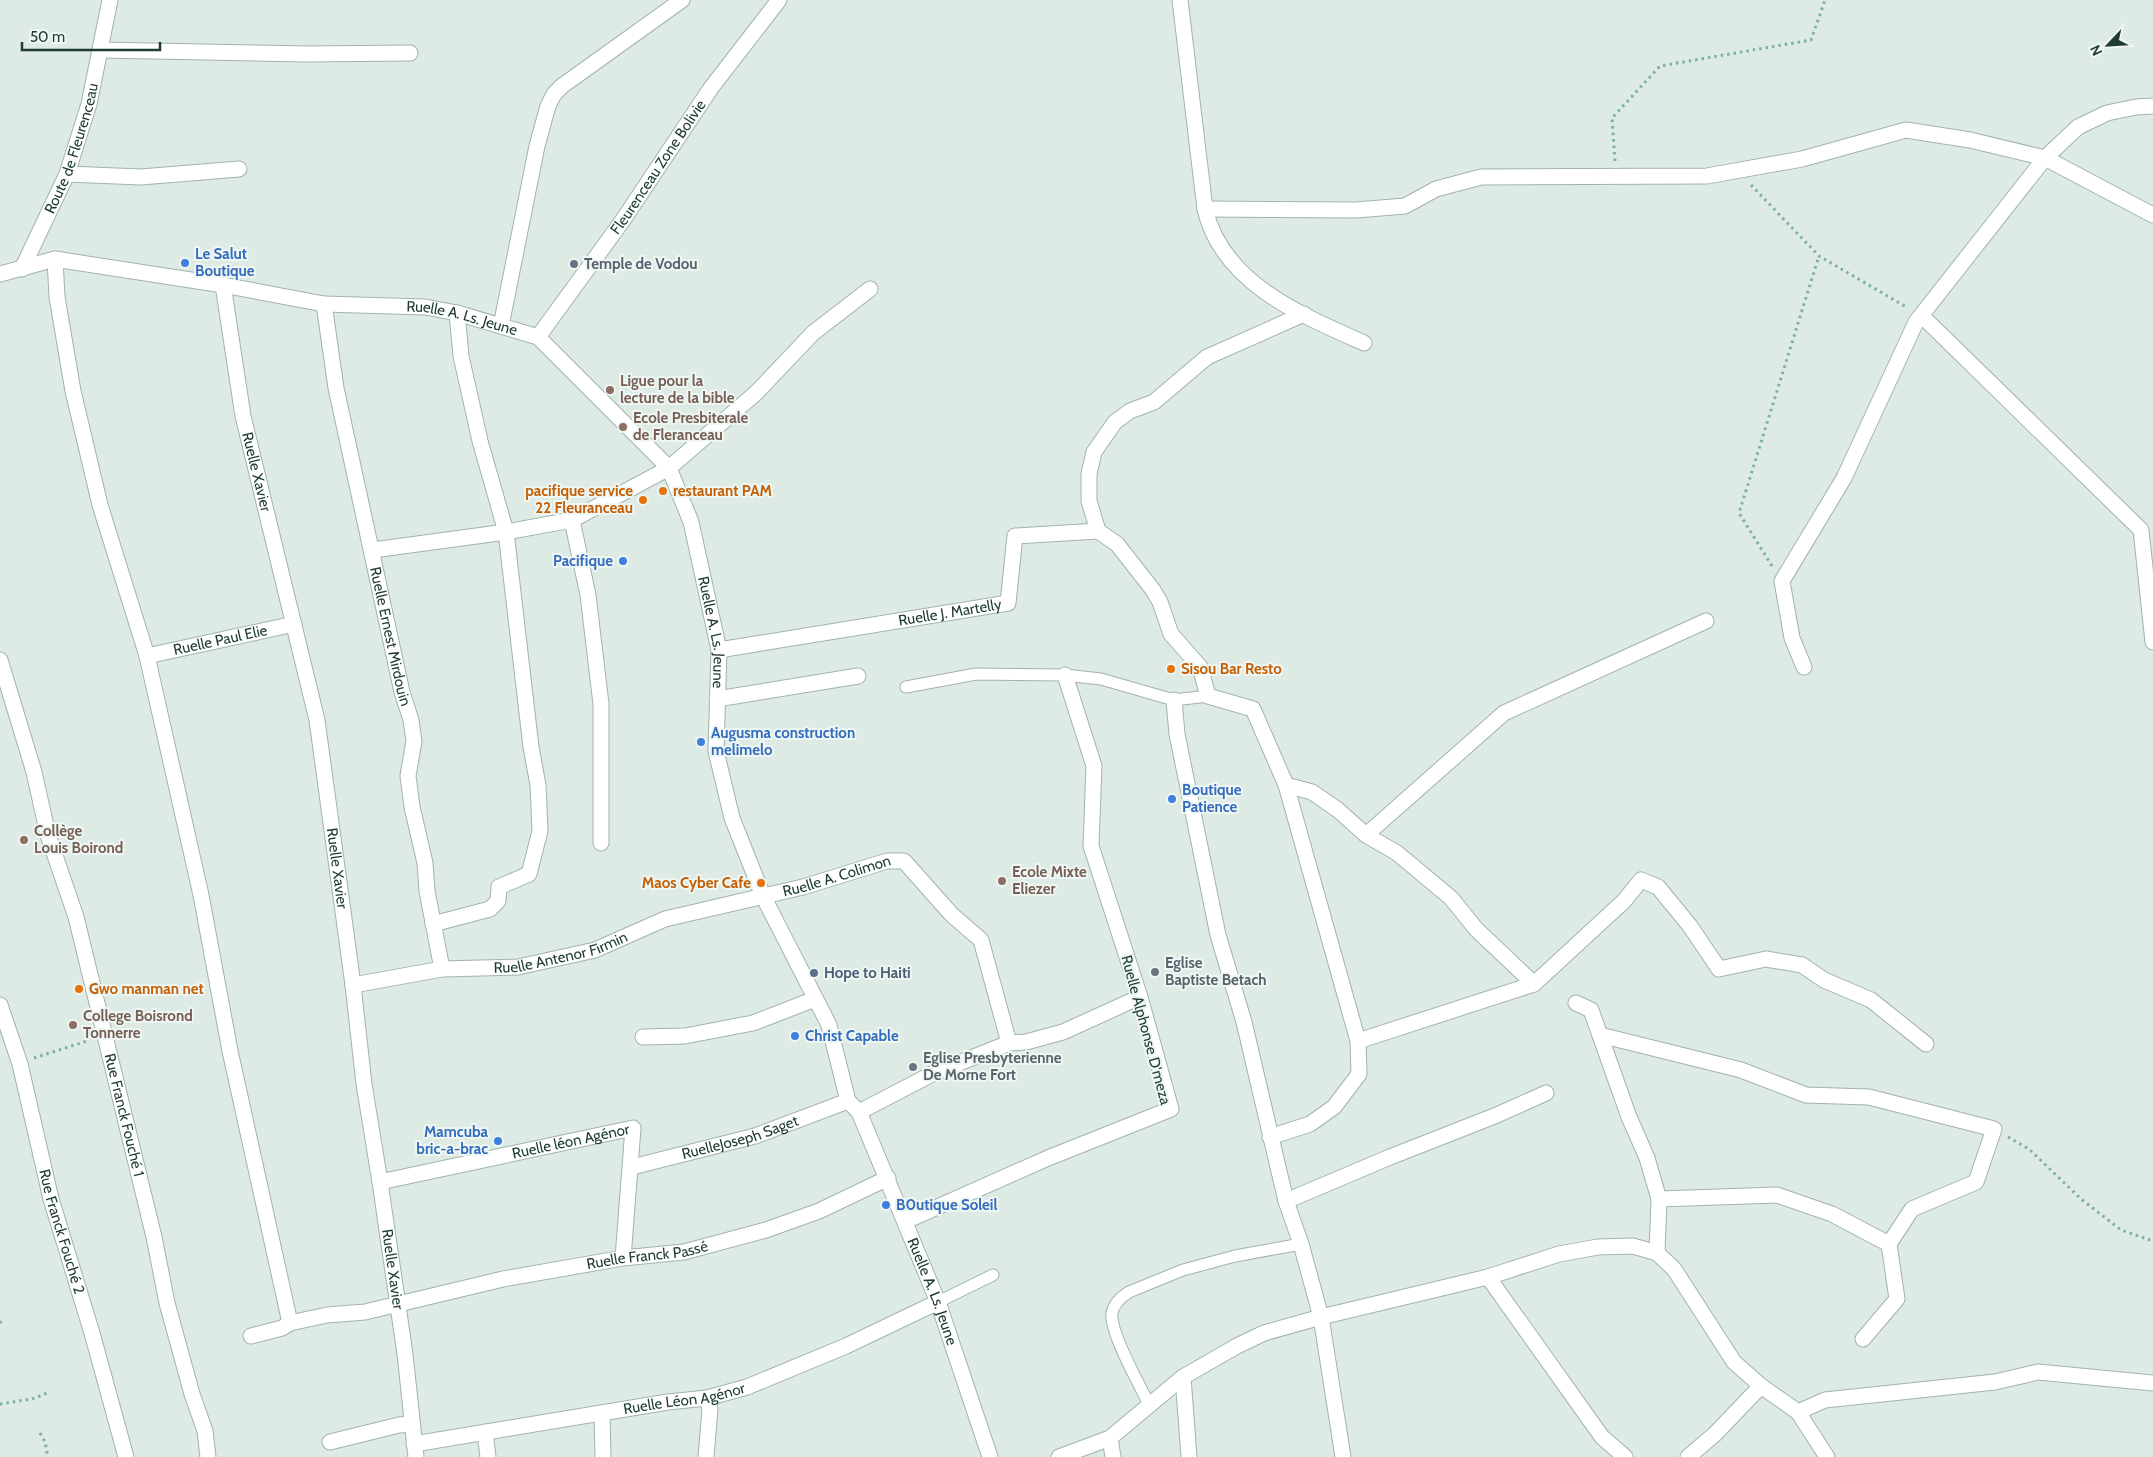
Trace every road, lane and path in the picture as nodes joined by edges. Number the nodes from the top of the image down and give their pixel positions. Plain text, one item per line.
1 (110, 0) edge
2 (682, 0) edge
3 (779, 0) edge
4 (1180, 0) edge
5 (1825, 0) edge
6 (100, 50) junction
7 (410, 53) dead end
8 (2153, 106) edge
9 (2045, 158) junction
10 (239, 169) dead end
11 (1736, 170) junction
12 (67, 174) junction
13 (1616, 177) junction
14 (1206, 209) junction
15 (2153, 215) edge
16 (1819, 256) junction
17 (55, 259) junction
18 (22, 269) junction
19 (0, 274) edge
20 (223, 286) junction
21 (870, 289) dead end
22 (324, 304) junction
23 (457, 313) junction
24 (1304, 314) junction
25 (1922, 316) junction
26 (501, 326) junction
27 (538, 338) junction
28 (1364, 343) dead end
29 (669, 468) junction
30 (572, 520) junction
31 (1098, 531) junction
32 (506, 532) junction
33 (373, 550) junction
34 (1782, 581) junction
35 (1706, 621) dead end
36 (294, 624) junction
37 (2153, 642) edge
38 (719, 650) junction
39 (147, 656) junction
40 (0, 660) edge
41 (1804, 668) dead end
42 (1064, 675) junction
43 (858, 676) dead end
44 (906, 687) dead end
45 (1208, 696) junction
46 (717, 699) junction
47 (1174, 700) junction
48 (1286, 785) junction
49 (1366, 835) junction
50 (601, 843) dead end
51 (763, 896) junction
52 (434, 924) junction
53 (442, 969) junction
54 (1534, 984) junction
55 (353, 985) junction
56 (1140, 997) junction
57 (815, 999) junction
58 (1576, 1003) dead end
59 (0, 1004) edge
60 (1600, 1035) junction
61 (105, 1036) junction
62 (643, 1038) dead end
63 (1358, 1040) junction
64 (1009, 1043) junction
65 (1926, 1044) dead end
66 (20, 1064) junction
67 (1546, 1092) dead end
68 (853, 1107) junction
69 (1994, 1129) junction
70 (1270, 1136) junction
71 (632, 1167) junction
72 (888, 1178) junction
73 (380, 1182) junction
74 (1659, 1199) junction
75 (1286, 1201) junction
76 (906, 1221) junction
77 (2153, 1241) edge
78 (1301, 1244) junction
79 (1889, 1244) junction
80 (1656, 1253) junction
81 (623, 1258) junction
82 (993, 1275) dead end
83 (1488, 1277) junction
84 (938, 1302) junction
85 (397, 1304) junction
86 (1320, 1317) junction
87 (290, 1323) junction
88 (251, 1336) dead end
89 (1863, 1339) dead end
90 (1183, 1377) junction
91 (2153, 1383) edge
92 (1761, 1386) junction
93 (50, 1392) dead end
94 (707, 1398) junction
95 (0, 1404) edge
96 (1149, 1404) junction
97 (1798, 1412) junction
98 (602, 1413) junction
99 (412, 1424) junction
100 (485, 1432) junction
101 (40, 1433) dead end
102 (1110, 1438) junction
103 (330, 1442) dead end
104 (415, 1450) edge
105 (48, 1457) edge
106 (126, 1457) edge
107 (208, 1457) edge
108 (488, 1457) edge
109 (603, 1457) edge
110 (706, 1457) edge
111 (990, 1457) edge
112 (1059, 1457) edge
113 (1113, 1457) edge
114 (1189, 1457) edge
115 (1343, 1457) edge
116 (1624, 1457) edge
117 (1688, 1457) edge
118 (1827, 1457) edge

1 - 6 street, Route de Fleurenceau
2 - 26 street
3 - 27 street, Fleurenceau Zone Bolivie
4 - 14 street
5 - 13 path
6 - 7 street
6 - 12 street, Route de Fleurenceau
8 - 9 street
9 - 11 street
9 - 15 street
9 - 25 street
10 - 12 street
11 - 13 street
11 - 16 path
12 - 18 street, Route de Fleurenceau
13 - 14 street
14 - 24 street
16 - 25 path
16 - 34 path
17 - 18 street, Ruelle A. Ls. Jeune
17 - 20 street, Ruelle A. Ls. Jeune
17 - 39 street
18 - 19 street
20 - 22 street, Ruelle A. Ls. Jeune
20 - 36 street, Ruelle Xavier
21 - 29 street
22 - 23 street, Ruelle A. Ls. Jeune
22 - 33 street, Ruelle Ernest Mirdouin
23 - 26 street, Ruelle A. Ls. Jeune
23 - 32 street
24 - 28 street
24 - 31 street
25 - 34 street
25 - 37 street
26 - 27 street, Ruelle A. Ls. Jeune
27 - 29 street, Ruelle A. Ls. Jeune
29 - 30 street
29 - 38 street, Ruelle A. Ls. Jeune
30 - 32 street
30 - 50 street
31 - 38 street, Ruelle J. Martelly
31 - 45 street
32 - 33 street
32 - 52 street
33 - 52 street, Ruelle Ernest Mirdouin
34 - 41 street
35 - 49 street
36 - 39 street, Ruelle Paul Elie
36 - 55 street, Ruelle Xavier
38 - 46 street, Ruelle A. Ls. Jeune
39 - 87 street
40 - 61 street, Rue Franck Fouché 1
42 - 44 lane
42 - 47 lane
42 - 56 street, Ruelle Alphonse D'meza
43 - 46 street
45 - 47 lane
45 - 48 street
46 - 51 street, Ruelle A. Ls. Jeune
47 - 70 street
48 - 49 street
48 - 63 street
49 - 54 street
51 - 53 street, Ruelle Antenor Firmin
51 - 57 street, Ruelle A. Ls. Jeune
51 - 64 street, Ruelle A. Colimon
52 - 53 street, Ruelle Ernest Mirdouin
53 - 55 street, Ruelle Antenor Firmin
54 - 63 street
54 - 65 street
55 - 73 street, Ruelle Xavier
56 - 64 street, RuelleJoseph Saget
56 - 76 street, Ruelle Alphonse D'meza
57 - 62 street
57 - 68 street, Ruelle A. Ls. Jeune
58 - 60 street
59 - 66 street, Rue Franck Fouché 2
60 - 69 street
60 - 74 street
61 - 66 path
61 - 107 street, Rue Franck Fouché 1
63 - 70 street
64 - 68 street, RuelleJoseph Saget
66 - 106 street, Rue Franck Fouché 2
67 - 75 street
68 - 71 street, RuelleJoseph Saget
68 - 72 street, Ruelle A. Ls. Jeune
69 - 77 path
69 - 79 street
70 - 75 street
71 - 73 street, Ruelle léon Agénor
71 - 81 street, Ruelle léon Agénor
72 - 76 street, Ruelle A. Ls. Jeune
72 - 81 street, Ruelle Franck Passé
73 - 85 street, Ruelle Xavier
74 - 79 street
74 - 80 street
75 - 78 street
76 - 84 street, Ruelle A. Ls. Jeune
78 - 86 street
78 - 96 lane
79 - 89 street
80 - 83 street
80 - 92 street
81 - 85 street, Ruelle Franck Passé
82 - 84 lane
83 - 86 street
83 - 116 street
84 - 94 street, Ruelle Léon Agénor
84 - 111 street, Ruelle A. Ls. Jeune
85 - 87 street, Ruelle Franck Passé
85 - 99 street, Ruelle Xavier
86 - 90 street
86 - 115 street
87 - 88 street, Ruelle Franck Passé
90 - 96 street
90 - 114 street
91 - 97 street
92 - 97 street
92 - 117 street
93 - 95 path
94 - 98 street, Ruelle Léon Agénor
94 - 110 street
96 - 102 street
97 - 118 street
98 - 100 street, Ruelle Léon Agénor
98 - 109 street
99 - 103 street
99 - 104 street, Ruelle Xavier
100 - 104 street, Ruelle Léon Agénor
100 - 108 street
101 - 105 path
102 - 112 street
102 - 113 street

